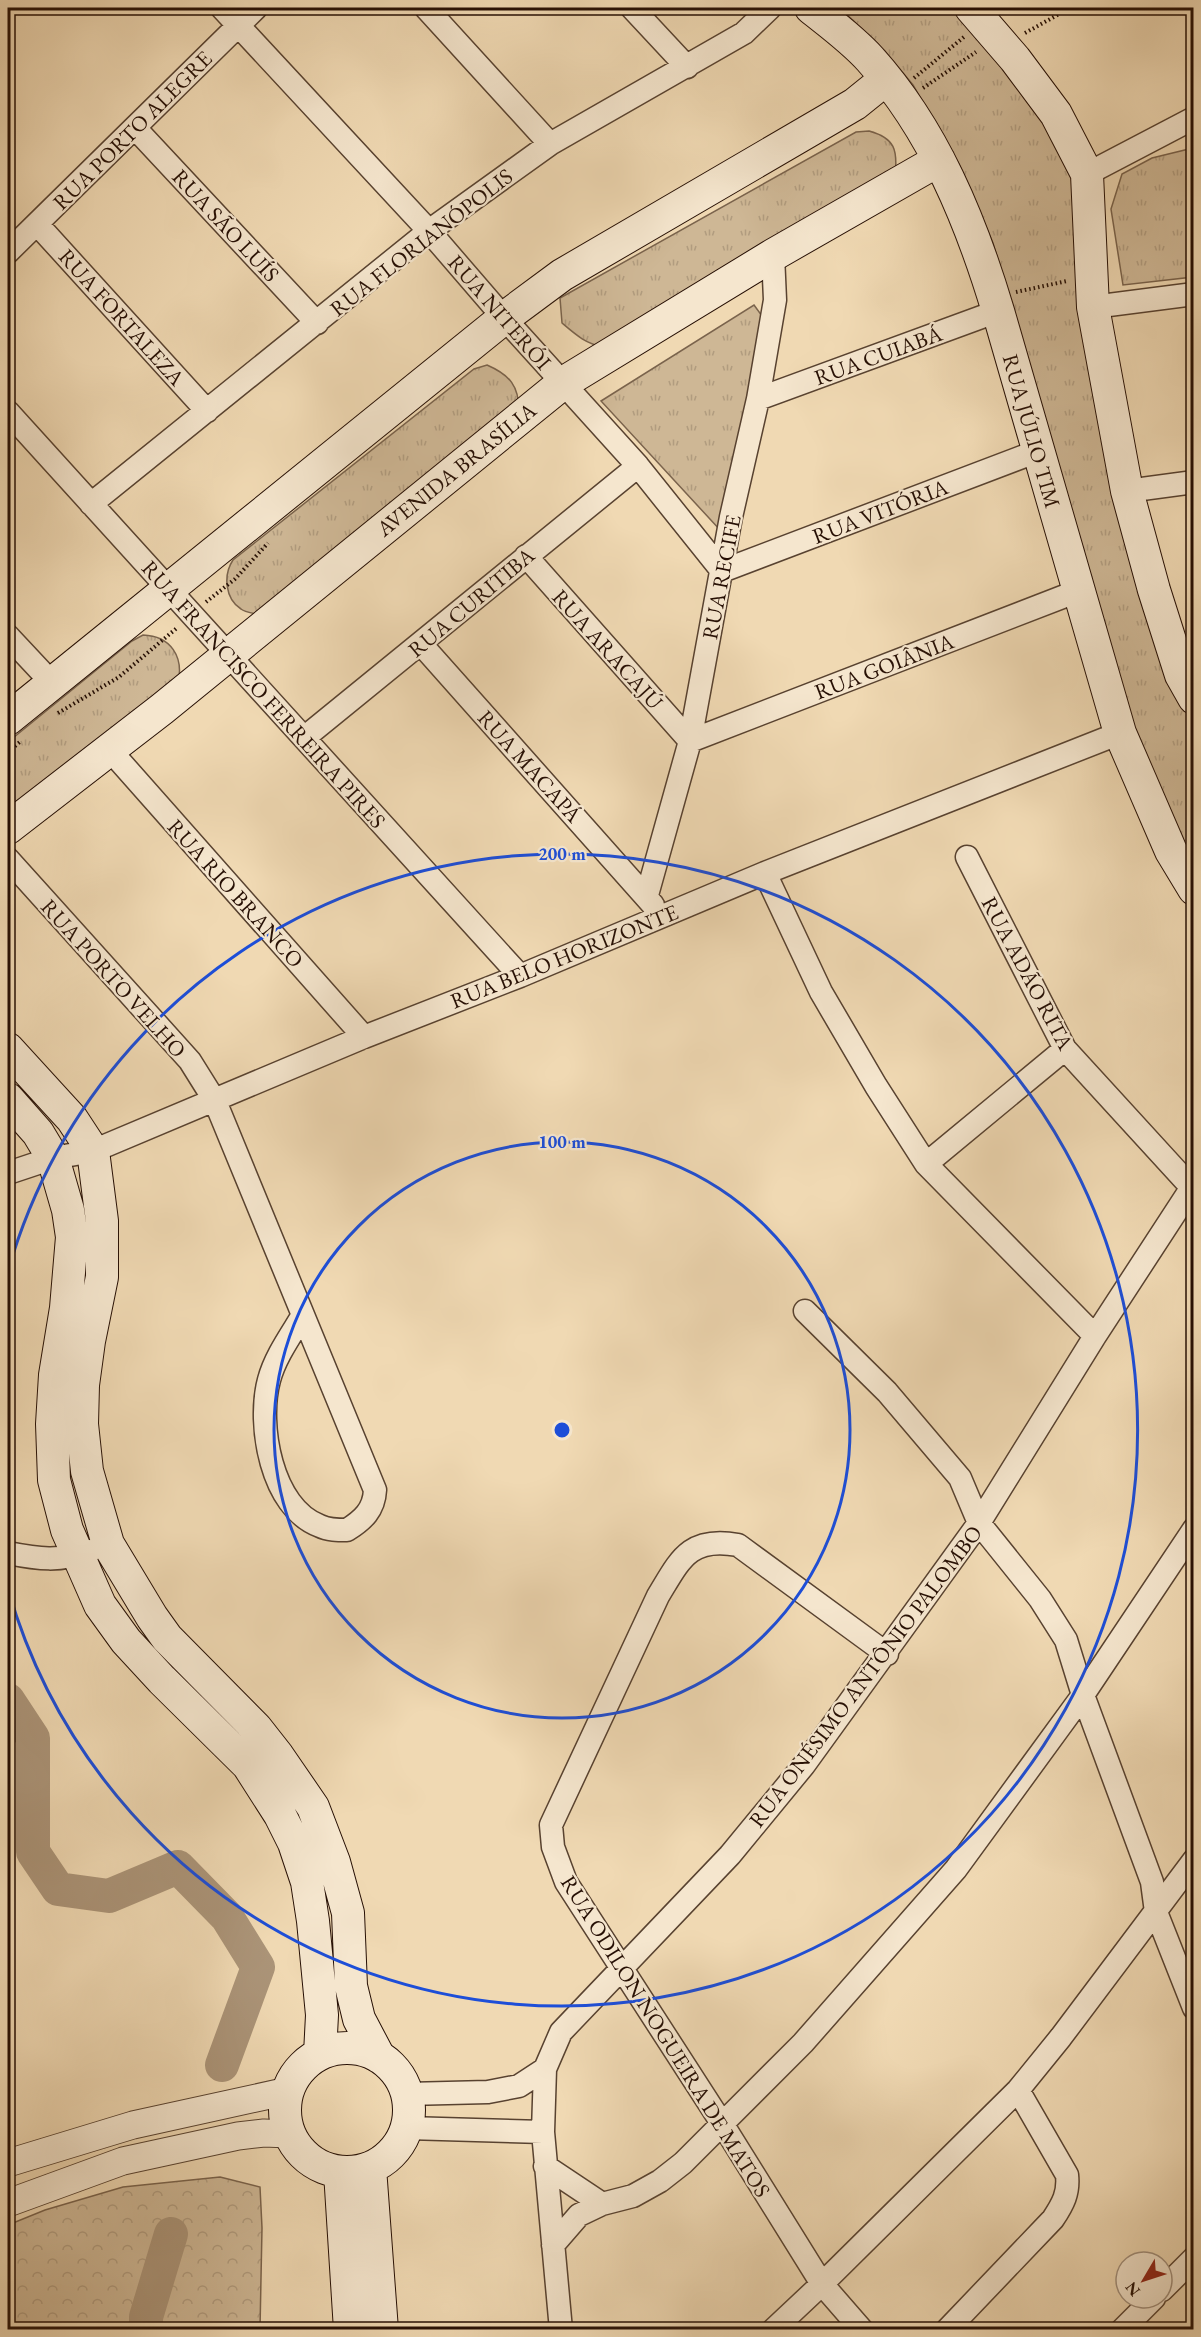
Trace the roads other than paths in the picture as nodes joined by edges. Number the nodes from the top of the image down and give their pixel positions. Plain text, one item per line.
1 (222, 8) edge
2 (256, 8) edge
3 (426, 8) edge
4 (632, 8) edge
5 (770, 8) edge
6 (812, 8) edge
7 (238, 25) junction
8 (980, 25) edge
9 (687, 67) junction
10 (899, 88) junction
11 (1194, 118) edge
12 (135, 128) junction
13 (550, 144) junction
14 (939, 160) junction
15 (1087, 174) junction
16 (37, 224) junction
17 (429, 231) junction
18 (8, 252) edge
19 (773, 255) junction
20 (1194, 294) edge
21 (996, 303) junction
22 (1093, 307) junction
23 (504, 318) junction
24 (317, 323) junction
25 (563, 383) junction
26 (758, 399) junction
27 (207, 411) junction
28 (8, 412) edge
29 (1038, 451) junction
30 (638, 466) junction
31 (1194, 483) edge
32 (1127, 491) junction
33 (92, 504) junction
34 (526, 556) junction
35 (722, 571) junction
36 (168, 589) junction
37 (1078, 591) junction
38 (8, 636) edge
39 (421, 644) junction
40 (228, 656) junction
41 (1189, 682) edge
42 (52, 683) junction
43 (16, 729) edge
44 (1120, 733) junction
45 (304, 738) junction
46 (690, 741) junction
47 (109, 749) junction
48 (8, 828) edge
49 (967, 857) dead end
50 (8, 859) edge
51 (765, 873) junction
52 (1194, 889) edge
53 (647, 895) junction
54 (661, 916) junction
55 (520, 976) junction
56 (364, 1037) junction
57 (8, 1049) edge
58 (1065, 1049) junction
59 (8, 1099) edge
60 (215, 1101) junction
61 (93, 1151) junction
62 (53, 1158) junction
63 (926, 1164) junction
64 (8, 1173) edge
65 (1193, 1187) edge
66 (805, 1311) dead end
67 (303, 1314) junction
68 (1095, 1336) junction
69 (980, 1523) junction
70 (1194, 1529) edge
71 (108, 1544) junction
72 (8, 1553) edge
73 (78, 1556) junction
74 (887, 1654) junction
75 (1083, 1695) junction
76 (1194, 1860) edge
77 (1156, 1912) junction
78 (621, 1967) junction
79 (1194, 2008) edge
80 (320, 2054) junction
81 (379, 2057) junction
82 (545, 2069) junction
83 (1018, 2090) junction
84 (288, 2091) junction
85 (407, 2094) junction
86 (723, 2124) junction
87 (407, 2128) junction
88 (543, 2132) junction
89 (289, 2134) junction
90 (8, 2163) edge
91 (545, 2166) junction
92 (355, 2170) junction
93 (8, 2203) edge
94 (602, 2204) junction
95 (553, 2246) junction
96 (1194, 2258) edge
97 (1174, 2278) edge
98 (822, 2284) junction
99 (1142, 2310) edge
100 (350, 2330) edge
101 (382, 2330) edge
102 (561, 2330) edge
103 (773, 2330) edge
104 (862, 2330) edge
105 (947, 2330) edge
106 (1122, 2330) edge

1 - 7 street, RUA NITERÓI
2 - 7 street, RUA PORTO ALEGRE
3 - 13 street
4 - 9 street
5 - 9 street, RUA FLORIANÓPOLIS
6 - 10 main road, RUA JÚLIO TIM
7 - 12 street, RUA PORTO ALEGRE
7 - 17 street, RUA NITERÓI
8 - 15 main road
9 - 13 street, RUA FLORIANÓPOLIS
10 - 14 main road, RUA JÚLIO TIM
10 - 23 main road
11 - 15 street
12 - 16 street, RUA PORTO ALEGRE
12 - 24 street, RUA SÃO LUÍS
13 - 17 street, RUA FLORIANÓPOLIS
14 - 19 main road, AVENIDA BRASÍLIA
14 - 21 main road, RUA JÚLIO TIM
15 - 22 main road
16 - 18 street, RUA PORTO ALEGRE
16 - 27 street, RUA FORTALEZA
17 - 23 street, RUA NITERÓI
17 - 24 street, RUA FLORIANÓPOLIS
19 - 25 main road, AVENIDA BRASÍLIA
19 - 26 street, RUA RECIFE
20 - 22 street
21 - 26 street, RUA CUIABÁ
21 - 29 main road, RUA JÚLIO TIM
22 - 32 main road
23 - 25 street, RUA NITERÓI
23 - 36 main road
24 - 27 street, RUA FLORIANÓPOLIS
25 - 30 street, RUA NITERÓI
25 - 40 main road, AVENIDA BRASÍLIA
26 - 35 street, RUA RECIFE
27 - 33 street, RUA FLORIANÓPOLIS
28 - 33 street, RUA FRANCISCO FERREIRA PIRES
29 - 35 street, RUA VITÓRIA
29 - 37 main road, RUA JÚLIO TIM
30 - 34 street, RUA CURITIBA
30 - 35 street, RUA NITERÓI
31 - 32 street
32 - 41 main road
33 - 36 street, RUA FRANCISCO FERREIRA PIRES
34 - 39 street, RUA CURITIBA
34 - 46 street, RUA ARACAJÚ
35 - 46 street, RUA RECIFE
36 - 40 street, RUA FRANCISCO FERREIRA PIRES
36 - 42 main road
37 - 44 main road, RUA JÚLIO TIM
37 - 46 street, RUA GOIÂNIA
38 - 42 street
39 - 45 street, RUA CURITIBA
39 - 53 street, RUA MACAPÁ
40 - 45 street, RUA FRANCISCO FERREIRA PIRES
40 - 47 main road, AVENIDA BRASÍLIA
42 - 43 main road
44 - 51 street, RUA BELO HORIZONTE
44 - 52 main road, RUA JÚLIO TIM
45 - 55 street, RUA FRANCISCO FERREIRA PIRES
46 - 53 street, RUA RECIFE
47 - 48 main road, AVENIDA BRASÍLIA
47 - 56 street, RUA RIO BRANCO
49 - 58 street, RUA ADÃO RITA
50 - 60 street, RUA PORTO VELHO
51 - 54 street, RUA BELO HORIZONTE
51 - 63 street
53 - 54 street, RUA MACAPÁ
54 - 55 street, RUA BELO HORIZONTE
55 - 56 street, RUA BELO HORIZONTE
56 - 60 street, RUA BELO HORIZONTE
57 - 61 main road
58 - 63 street
58 - 65 street, RUA ADÃO RITA
59 - 62 main road
60 - 61 street, RUA BELO HORIZONTE
60 - 67 street, RUA PORTO VELHO
61 - 62 street, RUA BELO HORIZONTE
61 - 71 main road
62 - 64 street, RUA BELO HORIZONTE
62 - 73 main road
63 - 68 street
65 - 68 street, RUA ONÉSIMO ANTÔNIO PALOMBO
66 - 69 street
67 - 67 street, RUA PORTO VELHO
68 - 69 street, RUA ONÉSIMO ANTÔNIO PALOMBO
69 - 74 street, RUA ONÉSIMO ANTÔNIO PALOMBO
69 - 75 street
70 - 75 street
71 - 73 street
71 - 81 main road
72 - 73 street
73 - 80 main road
74 - 78 street, RUA ONÉSIMO ANTÔNIO PALOMBO
74 - 78 street, RUA ODILON NOGUEIRA DE MATOS
75 - 77 street
75 - 86 street
76 - 77 street
77 - 79 street
77 - 83 street
78 - 82 street, RUA ONÉSIMO ANTÔNIO PALOMBO
78 - 86 street, RUA ODILON NOGUEIRA DE MATOS
80 - 81 main road
80 - 84 main road
81 - 85 main road
82 - 85 street
82 - 88 street, RUA ONÉSIMO ANTÔNIO PALOMBO
83 - 98 street
83 - 105 street
84 - 89 main road
84 - 90 street
85 - 87 main road
86 - 94 street
86 - 98 street, RUA ODILON NOGUEIRA DE MATOS
87 - 88 street
87 - 92 main road
88 - 91 street, RUA ONÉSIMO ANTÔNIO PALOMBO
89 - 92 main road
89 - 93 street
91 - 94 street
91 - 95 street, RUA ONÉSIMO ANTÔNIO PALOMBO
92 - 100 main road
92 - 101 main road
94 - 95 street
95 - 102 street, RUA ONÉSIMO ANTÔNIO PALOMBO
96 - 97 street
98 - 103 street
98 - 104 street, RUA ODILON NOGUEIRA DE MATOS
99 - 106 street

